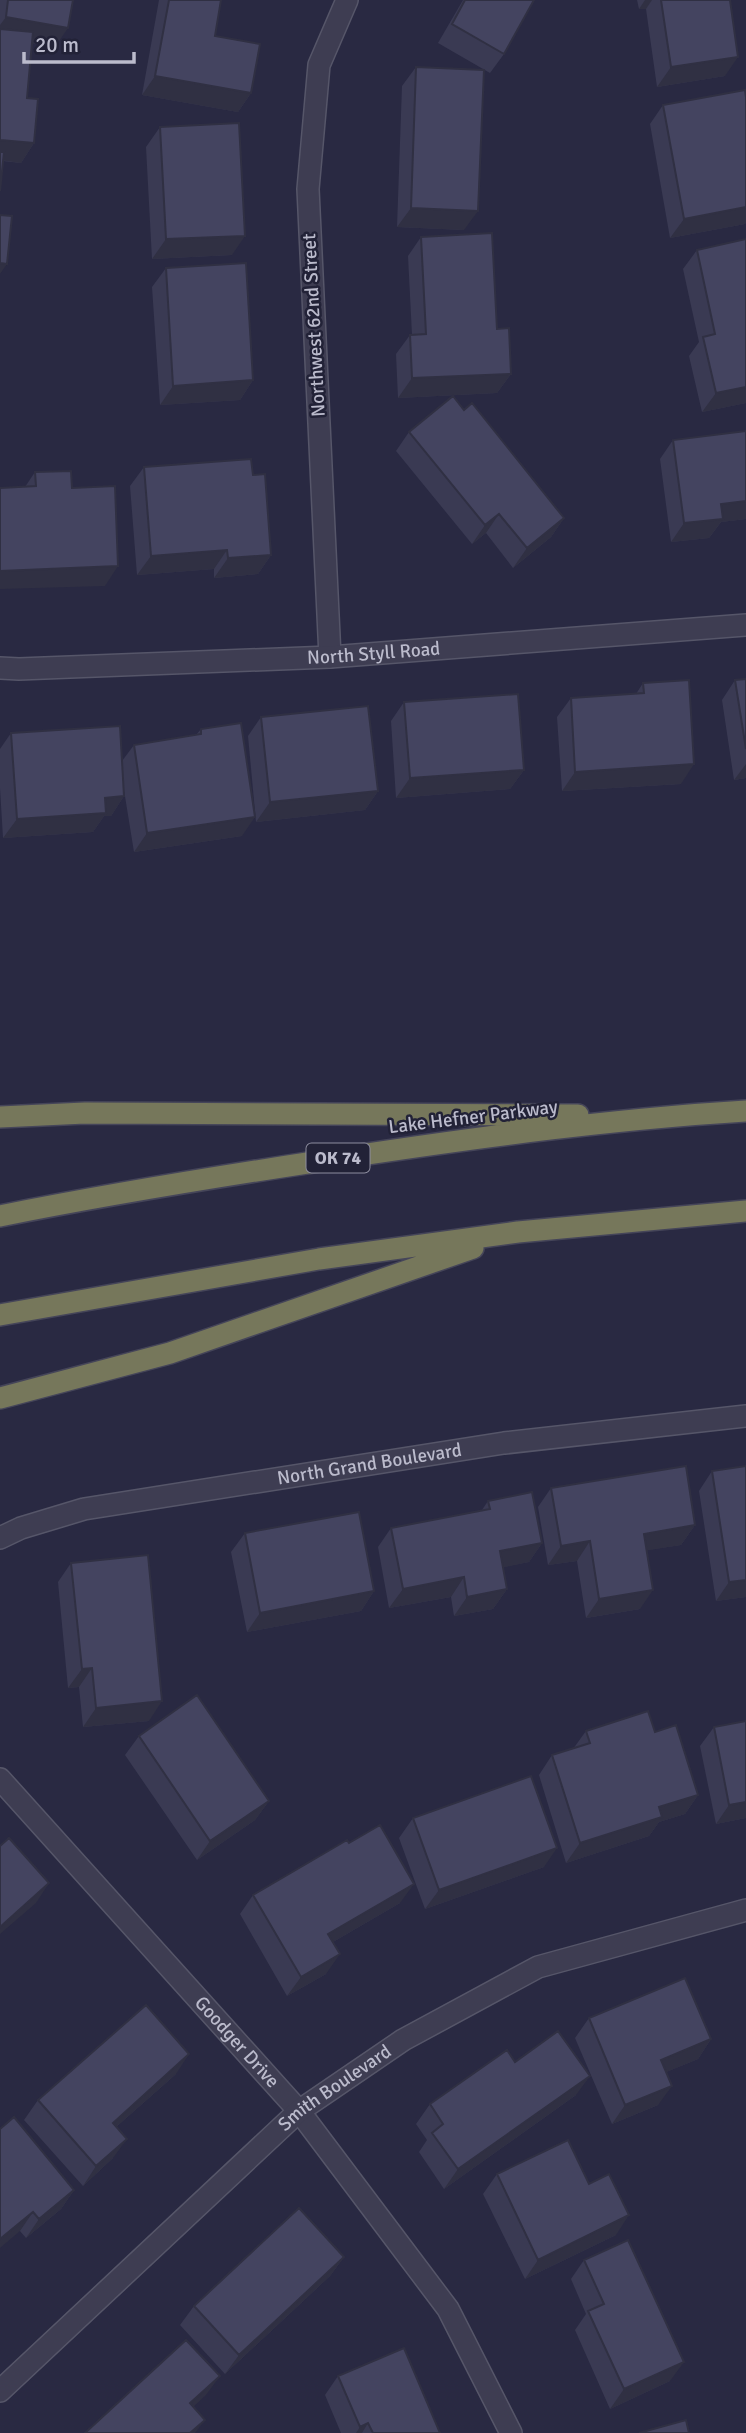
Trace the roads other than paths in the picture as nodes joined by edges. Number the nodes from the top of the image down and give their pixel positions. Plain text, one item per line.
1 (347, 0) edge
2 (746, 625) edge
3 (330, 657) junction
4 (0, 668) edge
5 (746, 1111) edge
6 (678, 1115) junction
7 (0, 1118) edge
8 (746, 1211) edge
9 (0, 1216) edge
10 (518, 1232) junction
11 (0, 1315) edge
12 (0, 1398) edge
13 (746, 1416) edge
14 (0, 1538) edge
15 (0, 1779) edge
16 (746, 1910) edge
17 (299, 2111) junction
18 (0, 2391) edge
19 (511, 2433) edge

1 - 3 street, Northwest 62nd Street
2 - 3 street, North Styll Road
3 - 4 street, North Styll Road
5 - 6 highway, Lake Hefner Parkway / OK 74
6 - 7 highway
6 - 9 highway, Lake Hefner Parkway / OK 74
8 - 10 highway
10 - 11 highway
10 - 12 highway
13 - 14 street, North Grand Boulevard
15 - 17 street, Goodger Drive
16 - 17 street, Smith Boulevard
17 - 18 street, Smith Boulevard
17 - 19 street, Goodger Drive

